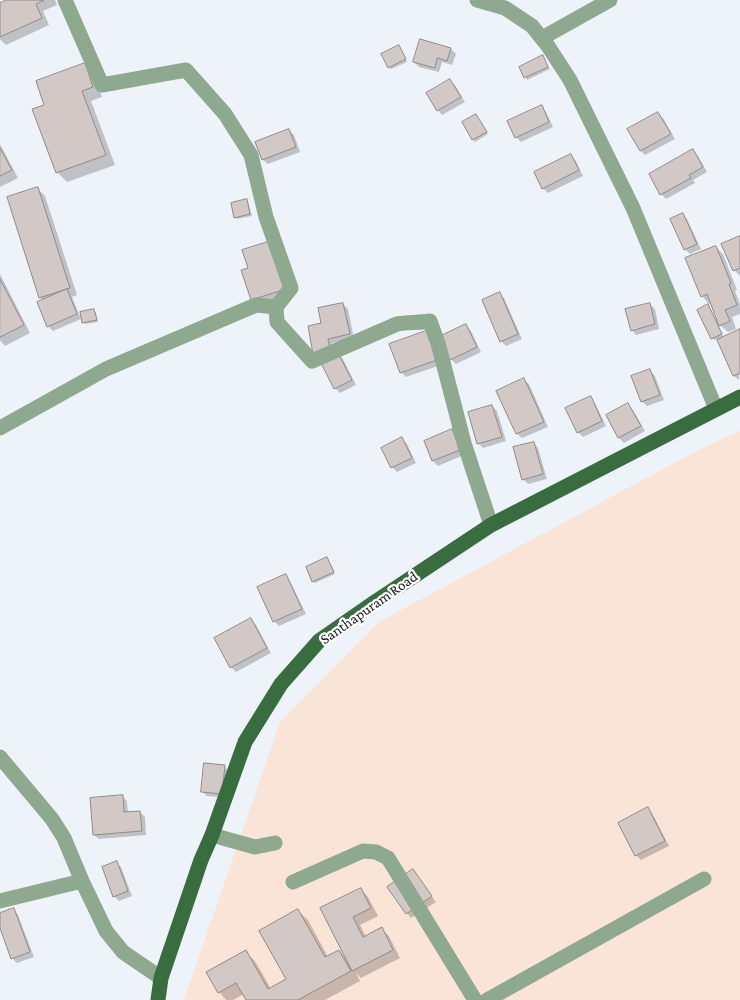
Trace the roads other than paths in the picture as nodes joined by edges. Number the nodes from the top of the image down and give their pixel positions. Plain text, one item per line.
1 (65, 0) edge
2 (477, 0) edge
3 (610, 0) edge
4 (542, 38) junction
5 (276, 307) junction
6 (740, 397) edge
7 (716, 409) junction
8 (0, 428) edge
9 (491, 526) junction
10 (0, 757) edge
11 (212, 835) junction
12 (275, 843) dead end
13 (704, 879) dead end
14 (82, 881) junction
15 (293, 882) dead end
16 (0, 901) edge
17 (161, 978) junction
18 (158, 1000) edge
19 (475, 1000) edge
20 (487, 1000) edge

1 - 5 street
2 - 4 street
3 - 4 street
4 - 7 street
5 - 8 street
5 - 9 street
6 - 7 main road, Santhapuram Road
7 - 9 main road, Santhapuram Road
9 - 11 main road, Santhapuram Road
10 - 14 street
11 - 12 street
11 - 17 main road, Santhapuram Road
13 - 20 street
14 - 16 street
14 - 17 street
15 - 19 street
17 - 18 main road, Santhapuram Road

